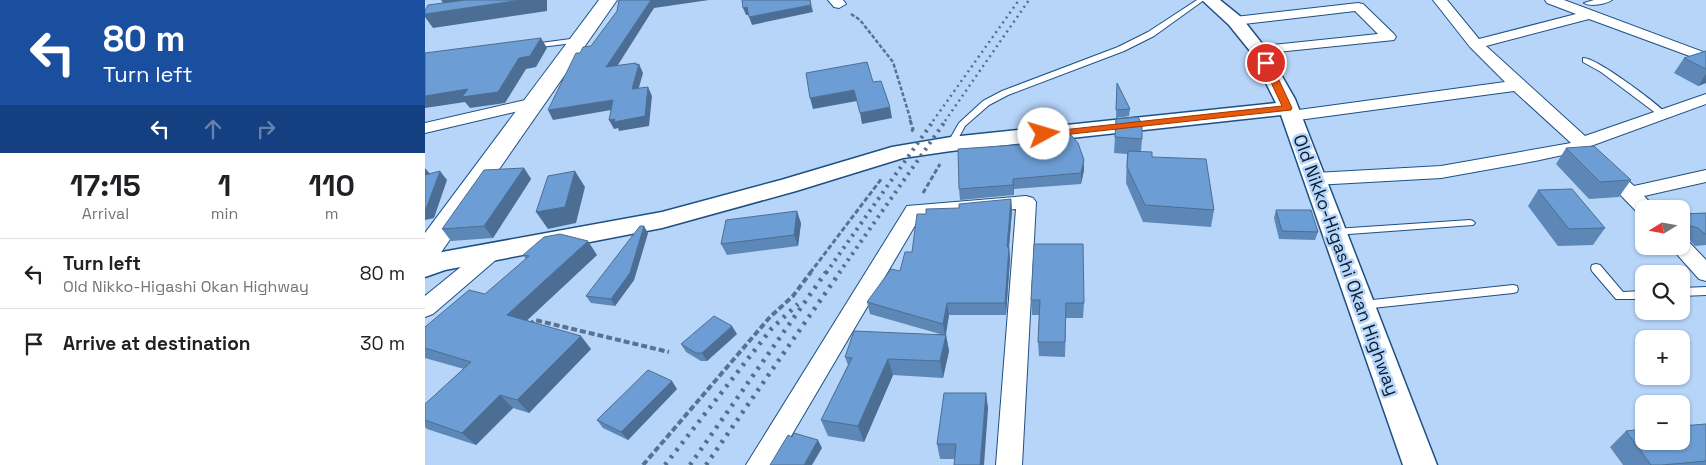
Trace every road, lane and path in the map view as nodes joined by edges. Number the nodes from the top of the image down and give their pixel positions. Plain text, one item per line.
1 (610, 0) edge
2 (1201, 0) edge
3 (1210, 0) edge
4 (1440, 0) edge
5 (1553, 0) edge
6 (1609, 0) edge
7 (837, 2) edge
8 (1589, 8) junction
9 (1235, 21) junction
10 (578, 40) junction
11 (1475, 44) junction
12 (524, 47) edge
13 (1258, 50) junction
14 (1706, 58) edge
15 (1586, 60) dead end
16 (1520, 85) junction
17 (1706, 99) edge
18 (534, 103) junction
19 (1289, 112) junction
20 (1664, 115) junction
21 (425, 128) edge
22 (951, 144) junction
23 (1581, 145) junction
24 (900, 152) junction
25 (1706, 176) edge
26 (1315, 179) junction
27 (1631, 193) junction
28 (1638, 200) edge
29 (914, 211) junction
30 (1470, 223) dead end
31 (1335, 232) junction
32 (491, 252) junction
33 (425, 254) edge
34 (425, 267) edge
35 (1596, 268) dead end
36 (1513, 289) dead end
37 (1706, 291) edge
38 (1690, 292) edge
39 (1635, 295) edge
40 (1362, 306) junction
41 (425, 308) edge
42 (528, 326) edge
43 (669, 352) dead end
44 (643, 465) edge
45 (759, 465) edge
46 (1009, 465) edge
47 (1420, 465) edge

1 - 10 main road
2 - 22 lane
3 - 9 street, Old Nikko-Higashi Okan Highway
4 - 11 street
5 - 8 street
6 - 8 lane
7 - 24 path
8 - 11 street
8 - 14 street
9 - 13 street, Old Nikko-Higashi Okan Highway
9 - 13 street
10 - 12 lane
10 - 18 main road
11 - 16 street
13 - 19 street, Old Nikko-Higashi Okan Highway
15 - 20 lane
16 - 19 street
16 - 23 street
17 - 20 street
18 - 21 street
18 - 33 main road
19 - 22 street
19 - 26 street, Old Nikko-Higashi Okan Highway
20 - 23 street
22 - 24 street
22 - 29 path
23 - 26 street
23 - 27 street
24 - 32 street
24 - 44 path
25 - 27 street
26 - 31 street, Old Nikko-Higashi Okan Highway
27 - 28 street
29 - 45 street
29 - 46 street
30 - 31 lane
31 - 40 street, Old Nikko-Higashi Okan Highway
32 - 34 street
32 - 41 street
35 - 39 lane
36 - 40 lane
37 - 38 lane
40 - 47 street, Old Nikko-Higashi Okan Highway
42 - 43 path

